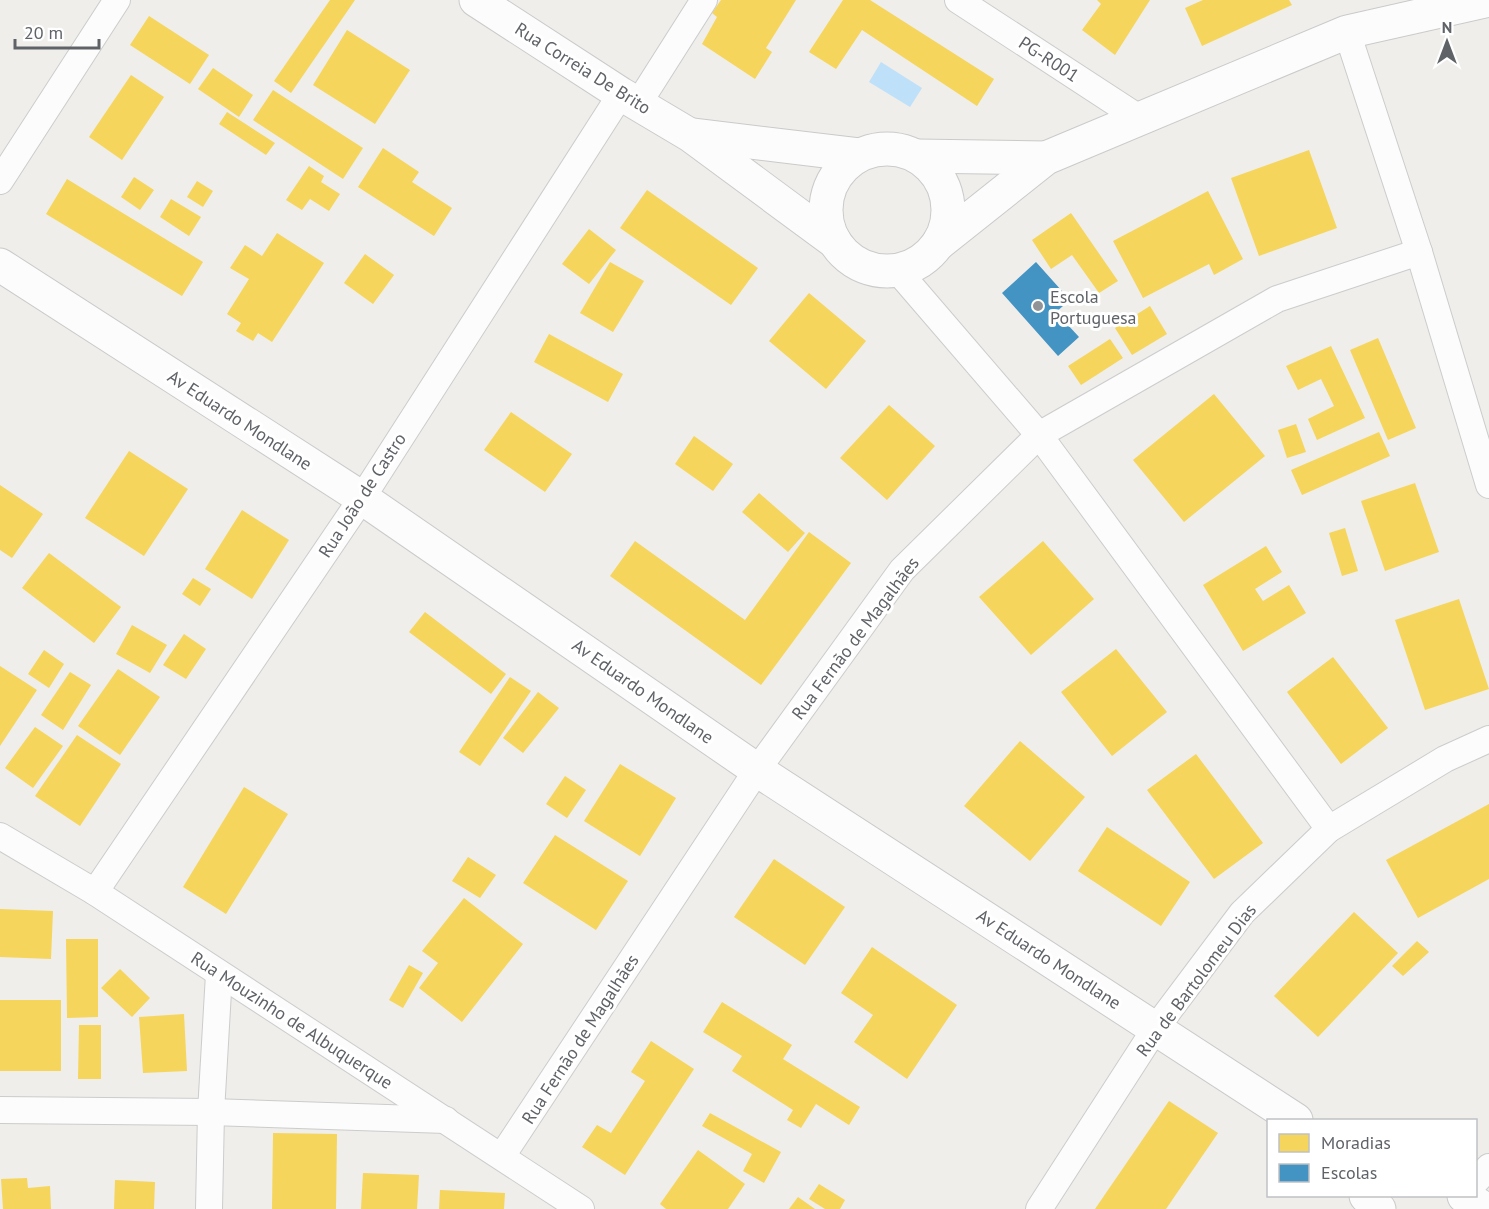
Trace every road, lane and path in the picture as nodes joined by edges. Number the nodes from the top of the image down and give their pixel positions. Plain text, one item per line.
1 (117, 0) edge
2 (476, 0) edge
3 (704, 0) edge
4 (958, 0) edge
5 (1489, 0) edge
6 (1347, 32) junction
7 (629, 99) junction
8 (1139, 118) junction
9 (690, 135) junction
10 (859, 155) junction
11 (917, 156) junction
12 (1046, 158) junction
13 (0, 181) edge
14 (835, 242) junction
15 (938, 244) junction
16 (1419, 252) junction
17 (0, 265) edge
18 (897, 270) junction
19 (1039, 435) junction
20 (1489, 485) edge
21 (362, 498) junction
22 (1489, 739) edge
23 (757, 770) junction
24 (1329, 829) junction
25 (2, 838) edge
26 (95, 892) junction
27 (219, 974) junction
28 (1155, 1029) junction
29 (0, 1110) edge
30 (211, 1112) junction
31 (1291, 1119) edge
32 (447, 1120) junction
33 (502, 1156) junction
34 (1489, 1167) edge
35 (1477, 1180) edge
36 (1367, 1197) edge
37 (1462, 1197) edge
38 (1465, 1197) edge
39 (209, 1209) edge
40 (581, 1209) edge
41 (1039, 1209) edge
42 (1379, 1209) edge
43 (1453, 1209) edge
44 (1485, 1209) edge

1 - 13 street
2 - 7 street, Rua Correia De Brito
3 - 7 street, Rua João de Castro
4 - 8 street, PG-R001
5 - 6 street
6 - 8 street
6 - 16 street
7 - 9 street, Rua Correia De Brito
7 - 21 street, Rua João de Castro
8 - 12 street
9 - 10 street
9 - 14 street, Rua Correia De Brito
10 - 11 street
10 - 14 street
11 - 12 street
11 - 15 street
12 - 15 street
14 - 18 street
15 - 18 street
16 - 19 street, Rua Fernão de Magalhães
16 - 20 street
17 - 21 street, Av Eduardo Mondlane
18 - 19 street
19 - 23 street, Rua Fernão de Magalhães
19 - 24 street
21 - 23 street, Av Eduardo Mondlane
21 - 26 street, Rua João de Castro
22 - 24 street, Rua de Bartolomeu Dias
23 - 28 street, Av Eduardo Mondlane
23 - 33 street, Rua Fernão de Magalhães
24 - 28 street, Rua de Bartolomeu Dias
25 - 26 street, Rua Mouzinho de Albuquerque
26 - 27 street, Rua Mouzinho de Albuquerque
27 - 30 street
27 - 32 street, Rua Mouzinho de Albuquerque
28 - 31 street, Av Eduardo Mondlane
28 - 41 street, Rua de Bartolomeu Dias
29 - 30 street
30 - 32 street
30 - 39 street
32 - 33 street, Rua Mouzinho de Albuquerque
33 - 40 street, Rua Mouzinho de Albuquerque
34 - 35 street
36 - 42 street
37 - 43 street
38 - 44 street

